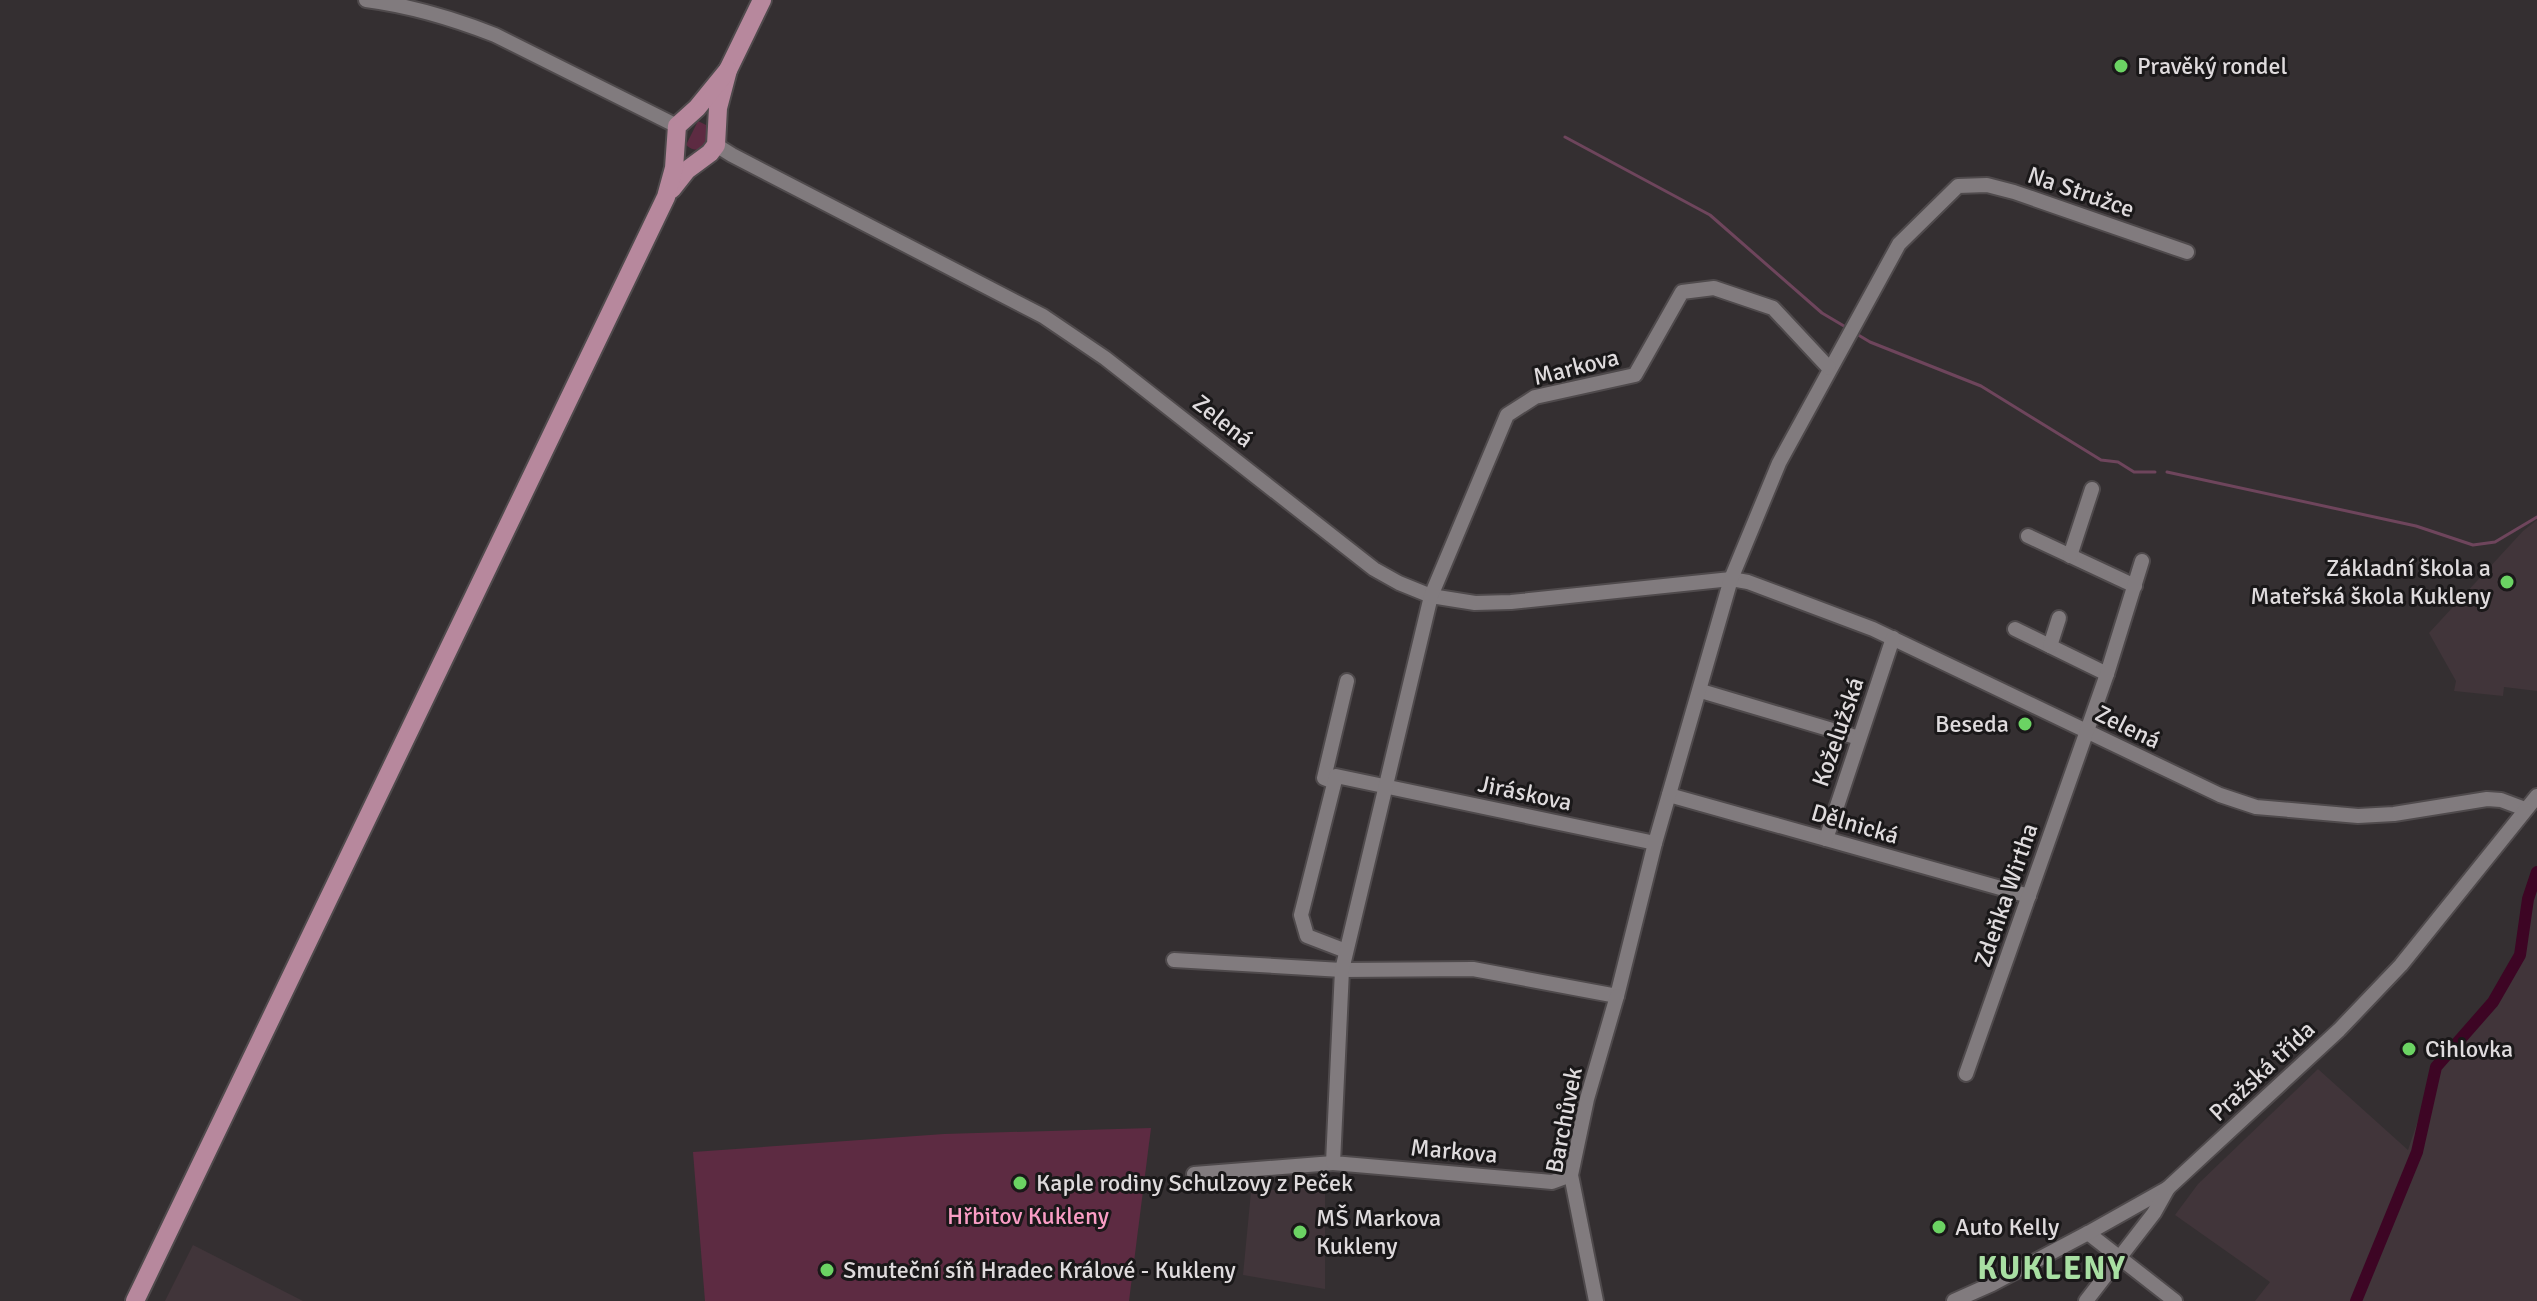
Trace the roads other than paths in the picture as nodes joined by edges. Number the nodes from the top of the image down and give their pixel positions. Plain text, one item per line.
1 (366, 0) edge
2 (762, 0) edge
3 (442, 7) edge
4 (728, 70) junction
5 (681, 122) junction
6 (713, 144) junction
7 (677, 146) junction
8 (666, 197) junction
9 (2187, 252) dead end
10 (1829, 368) junction
11 (2092, 489) dead end
12 (2028, 536) dead end
13 (2070, 556) junction
14 (2142, 561) dead end
15 (1731, 579) junction
16 (2135, 586) junction
17 (1431, 596) junction
18 (2059, 618) dead end
19 (2015, 629) dead end
20 (1893, 638) junction
21 (2050, 646) junction
22 (2107, 674) junction
23 (1347, 681) dead end
24 (1701, 691) junction
25 (2086, 731) junction
26 (1859, 738) junction
27 (1334, 782) junction
28 (1385, 786) junction
29 (1669, 795) junction
30 (2537, 796) edge
31 (2525, 809) junction
32 (1826, 839) junction
33 (1655, 843) junction
34 (2029, 896) junction
35 (1346, 951) junction
36 (1174, 960) dead end
37 (1342, 970) junction
38 (1618, 990) junction
39 (1966, 1074) dead end
40 (1333, 1163) junction
41 (1194, 1174) dead end
42 (1571, 1175) junction
43 (2168, 1188) junction
44 (2088, 1233) junction
45 (2118, 1257) junction
46 (135, 1301) edge
47 (1596, 1301) edge
48 (1954, 1301) edge
49 (2086, 1301) edge
50 (2175, 1301) edge

1 - 3 street
2 - 4 main road
3 - 5 street
4 - 5 main road
4 - 6 main road
5 - 6 main road
5 - 7 main road
6 - 7 main road
6 - 8 main road
6 - 17 street, Zelená
7 - 8 main road
8 - 46 main road
9 - 10 street, Na Stružce
10 - 15 street
10 - 17 street, Markova
11 - 13 street
12 - 13 street
13 - 16 street
14 - 16 street, Zdeňka Wirtha
15 - 17 street, Zelená
15 - 20 street, Zelená
15 - 24 street
16 - 22 street, Zdeňka Wirtha
17 - 28 street, Markova
18 - 21 street
19 - 21 street
20 - 25 street, Zelená
20 - 26 street, Koželužská
21 - 22 street
22 - 25 street, Zdeňka Wirtha
23 - 27 street
24 - 26 street
24 - 29 street
25 - 31 street, Zelená
25 - 34 street, Zdeňka Wirtha
26 - 32 street, Koželužská
27 - 28 street
27 - 35 street
28 - 33 street, Jiráskova
28 - 35 street, Markova
29 - 32 street, Dělnická
29 - 33 street
30 - 31 street, Pražská třída
31 - 43 street, Pražská třída
32 - 34 street, Dělnická
33 - 38 street
34 - 39 street, Zdeňka Wirtha
35 - 37 street, Markova
36 - 37 street
37 - 38 street
37 - 40 street, Markova
38 - 42 street, Barchůvek
40 - 41 street, Markova
40 - 42 street, Markova
42 - 47 street, Barchůvek
43 - 44 street, Pražská třída
43 - 45 street
44 - 45 street
44 - 48 street, Pražská třída
45 - 49 street
45 - 50 street

